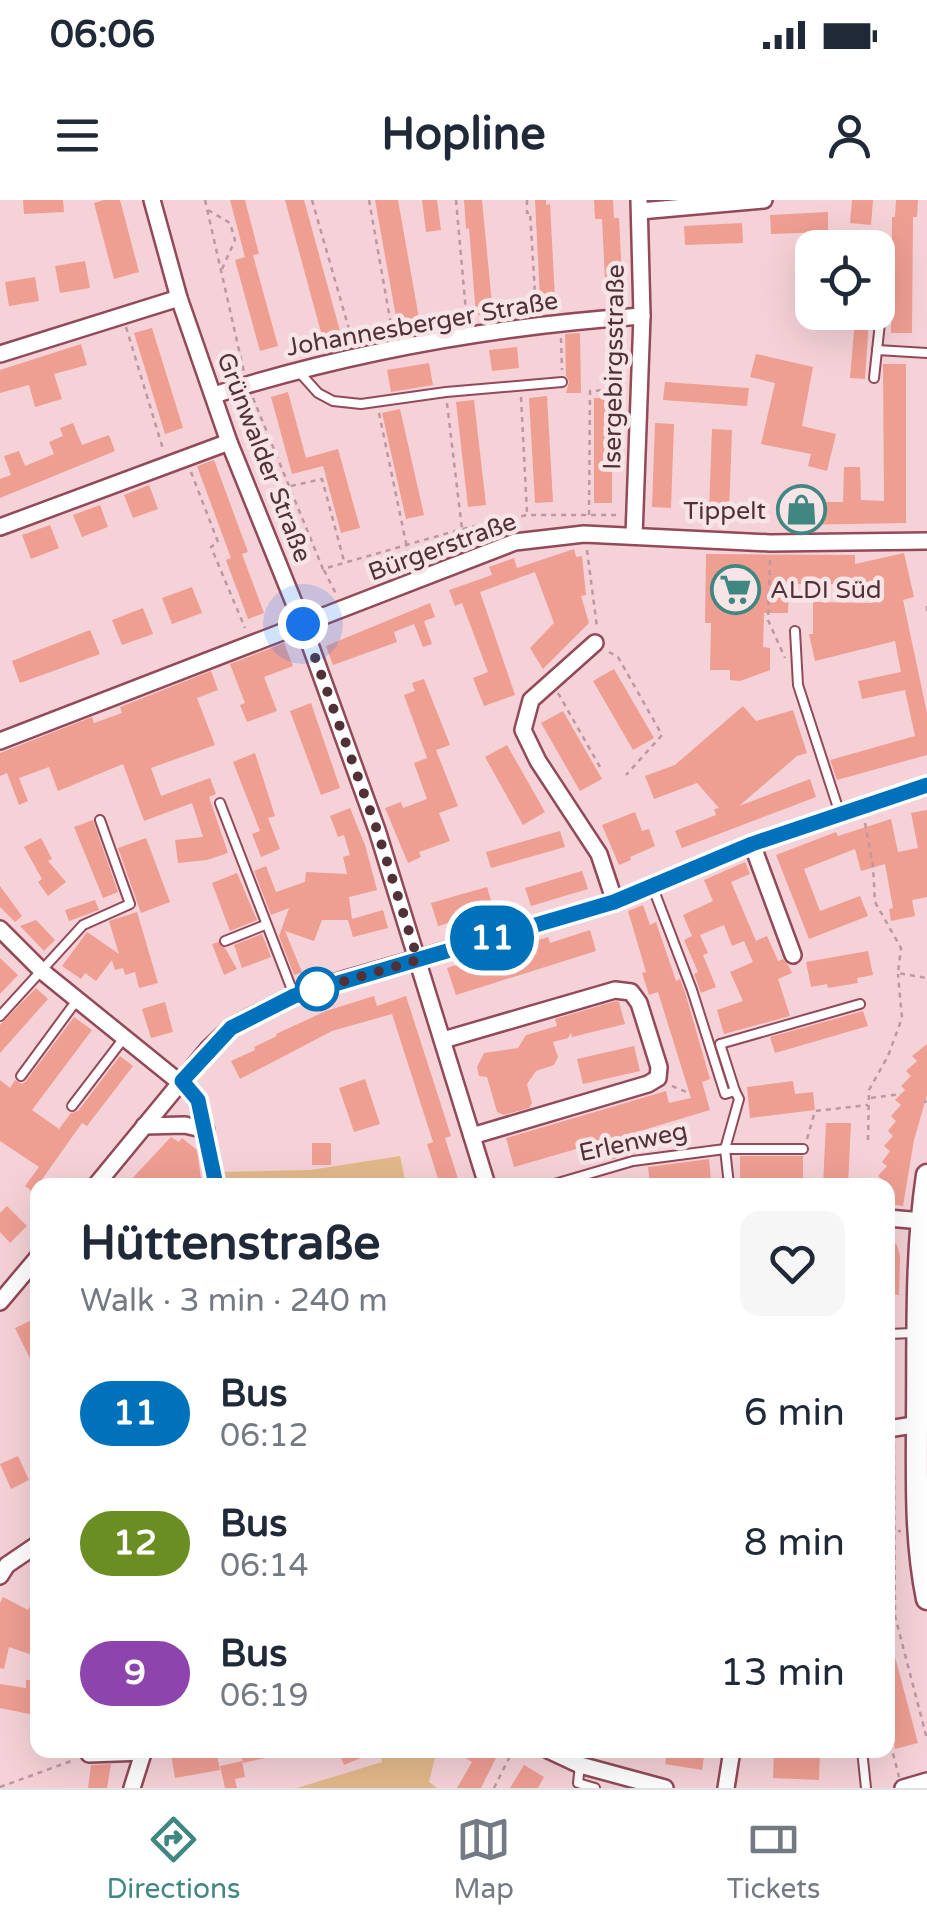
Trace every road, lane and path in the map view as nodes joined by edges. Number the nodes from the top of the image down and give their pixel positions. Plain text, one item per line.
1 (152, 200) edge
2 (206, 200) edge
3 (312, 200) edge
4 (369, 200) edge
5 (456, 200) edge
6 (527, 200) edge
7 (764, 200) edge
8 (639, 206) edge
9 (208, 210) junction
10 (222, 271) junction
11 (180, 298) junction
12 (122, 316) junction
13 (642, 316) junction
14 (560, 322) junction
15 (536, 325) junction
16 (879, 330) edge
17 (468, 335) junction
18 (395, 348) junction
19 (877, 350) junction
20 (0, 354) edge
21 (927, 354) edge
22 (356, 356) junction
23 (297, 370) junction
24 (874, 378) dead end
25 (562, 382) joint
26 (247, 384) junction
27 (520, 385) junction
28 (640, 388) junction
29 (446, 392) junction
30 (214, 394) junction
31 (376, 402) junction
32 (229, 442) junction
33 (186, 458) junction
34 (168, 464) junction
35 (289, 487) junction
36 (528, 515) junction
37 (590, 515) junction
38 (635, 516) junction
39 (0, 528) edge
40 (462, 529) junction
41 (584, 534) junction
42 (634, 536) junction
43 (927, 540) edge
44 (770, 543) junction
45 (405, 546) junction
46 (344, 562) junction
47 (323, 569) junction
48 (414, 580) junction
49 (927, 606) edge
50 (344, 608) junction
51 (927, 614) edge
52 (303, 624) junction
53 (795, 631) dead end
54 (595, 643) junction
55 (252, 644) junction
56 (797, 670) junction
57 (553, 683) junction
58 (0, 741) edge
59 (600, 768) dead end
60 (626, 776) dead end
61 (927, 785) edge
62 (220, 803) dead end
63 (861, 807) junction
64 (840, 814) junction
65 (100, 820) dead end
66 (752, 844) junction
67 (652, 888) junction
68 (614, 902) junction
69 (266, 925) junction
70 (0, 929) edge
71 (225, 941) dead end
72 (793, 956) dead end
73 (418, 960) junction
74 (43, 972) junction
75 (898, 973) junction
76 (927, 978) edge
77 (294, 996) junction
78 (77, 1000) junction
79 (860, 1004) dead end
80 (0, 1016) edge
81 (124, 1038) junction
82 (443, 1040) junction
83 (21, 1076) dead end
84 (658, 1078) junction
85 (182, 1081) junction
86 (735, 1091) junction
87 (690, 1093) dead end
88 (902, 1094) dead end
89 (869, 1098) junction
90 (870, 1104) junction
91 (72, 1106) dead end
92 (144, 1126) junction
93 (206, 1130) junction
94 (472, 1136) junction
95 (868, 1140) dead end
96 (725, 1149) junction
97 (804, 1149) joint
98 (927, 1174) edge
99 (102, 1178) edge
100 (215, 1178) edge
101 (485, 1178) edge
102 (576, 1178) edge
103 (728, 1178) edge
104 (924, 1207) edge
105 (895, 1216) edge
106 (923, 1245) edge
107 (30, 1271) edge
108 (0, 1302) edge
109 (917, 1332) junction
110 (895, 1334) edge
111 (922, 1424) edge
112 (895, 1428) edge
113 (30, 1549) edge
114 (924, 1566) edge
115 (0, 1576) edge
116 (895, 1585) edge
117 (927, 1599) edge
118 (927, 1739) edge
119 (74, 1758) edge
120 (142, 1758) edge
121 (508, 1758) edge
122 (565, 1758) edge
123 (731, 1758) edge
124 (863, 1758) edge
125 (894, 1758) edge
126 (580, 1765) junction
127 (927, 1782) edge
128 (0, 1787) edge
129 (654, 1787) edge
130 (132, 1788) edge
131 (494, 1788) edge
132 (595, 1788) edge
133 (726, 1788) edge
134 (866, 1788) edge
135 (902, 1788) edge

1 - 11 street, Grünwalder Straße
2 - 9 path
3 - 22 path
4 - 18 path
5 - 17 path
6 - 15 path
7 - 8 street
8 - 13 street, Isergebirgsstraße
9 - 10 path
9 - 10 path
10 - 26 path
11 - 12 street
11 - 30 street, Grünwalder Straße
12 - 20 street
12 - 34 path
13 - 14 street, Johannesberger Straße
13 - 28 street, Isergebirgsstraße
14 - 15 street, Johannesberger Straße
14 - 25 path
15 - 17 street, Johannesberger Straße
16 - 19 lane
17 - 18 street, Johannesberger Straße
18 - 22 street, Johannesberger Straße
19 - 21 lane
19 - 24 lane
22 - 23 street, Johannesberger Straße
23 - 26 street, Johannesberger Straße
23 - 31 lane
25 - 27 lane
26 - 30 street, Johannesberger Straße
26 - 35 path
27 - 29 lane
27 - 36 path
28 - 37 path
28 - 38 street, Isergebirgsstraße
29 - 31 lane
29 - 40 path
30 - 32 street, Grünwalder Straße
31 - 45 path
32 - 33 street
32 - 52 street, Grünwalder Straße
33 - 34 street
33 - 55 path
34 - 39 street
35 - 46 path
35 - 47 path
36 - 37 path
36 - 40 path
37 - 38 path
38 - 42 street, Isergebirgsstraße
40 - 45 path
41 - 42 street, Bürgerstraße
41 - 48 street, Bürgerstraße
41 - 54 path
42 - 44 street, Bürgerstraße
43 - 44 street, Bürgerstraße
44 - 56 path
45 - 46 path
45 - 48 path
46 - 47 path
47 - 50 path
48 - 50 street, Bürgerstraße
49 - 51 path
50 - 52 street, Bürgerstraße
52 - 55 street, Bürgerstraße
52 - 73 street, Grünwalder Straße
53 - 56 lane
54 - 57 street
54 - 60 path
55 - 58 street, Bürgerstraße
56 - 64 lane
57 - 59 path
57 - 68 street
61 - 63 street
62 - 69 lane
63 - 64 street
63 - 75 path
64 - 66 street
65 - 74 lane
66 - 67 street
66 - 72 street
67 - 68 street
67 - 86 lane
68 - 73 street
69 - 71 lane
69 - 77 lane
70 - 74 street
73 - 77 street
73 - 82 street, Grünwalder Straße
74 - 78 street
74 - 80 lane
75 - 76 path
75 - 89 path
77 - 85 street
78 - 81 street
78 - 83 lane
79 - 86 lane, Erlenweg
81 - 85 street
81 - 91 lane
82 - 84 street
82 - 94 street, Grünwalder Straße
84 - 87 path
84 - 94 street
85 - 92 street
85 - 93 street
86 - 96 lane, Erlenweg
88 - 89 path
89 - 90 path
90 - 95 path
90 - 97 path
92 - 93 street
92 - 99 street
93 - 100 street
94 - 101 street, Grünwalder Straße
96 - 97 lane, Erlenweg
96 - 102 lane, Erlenweg
96 - 103 lane, Erlenweg
98 - 104 street
104 - 105 street
104 - 106 street
106 - 109 street
107 - 108 street
109 - 110 lane
109 - 111 street
111 - 112 street
111 - 114 street
113 - 115 street
114 - 117 street
116 - 118 path
119 - 128 path
120 - 130 street
121 - 131 path
122 - 126 street
123 - 133 street
124 - 134 lane
125 - 135 path
126 - 129 street
126 - 132 lane
127 - 135 street

